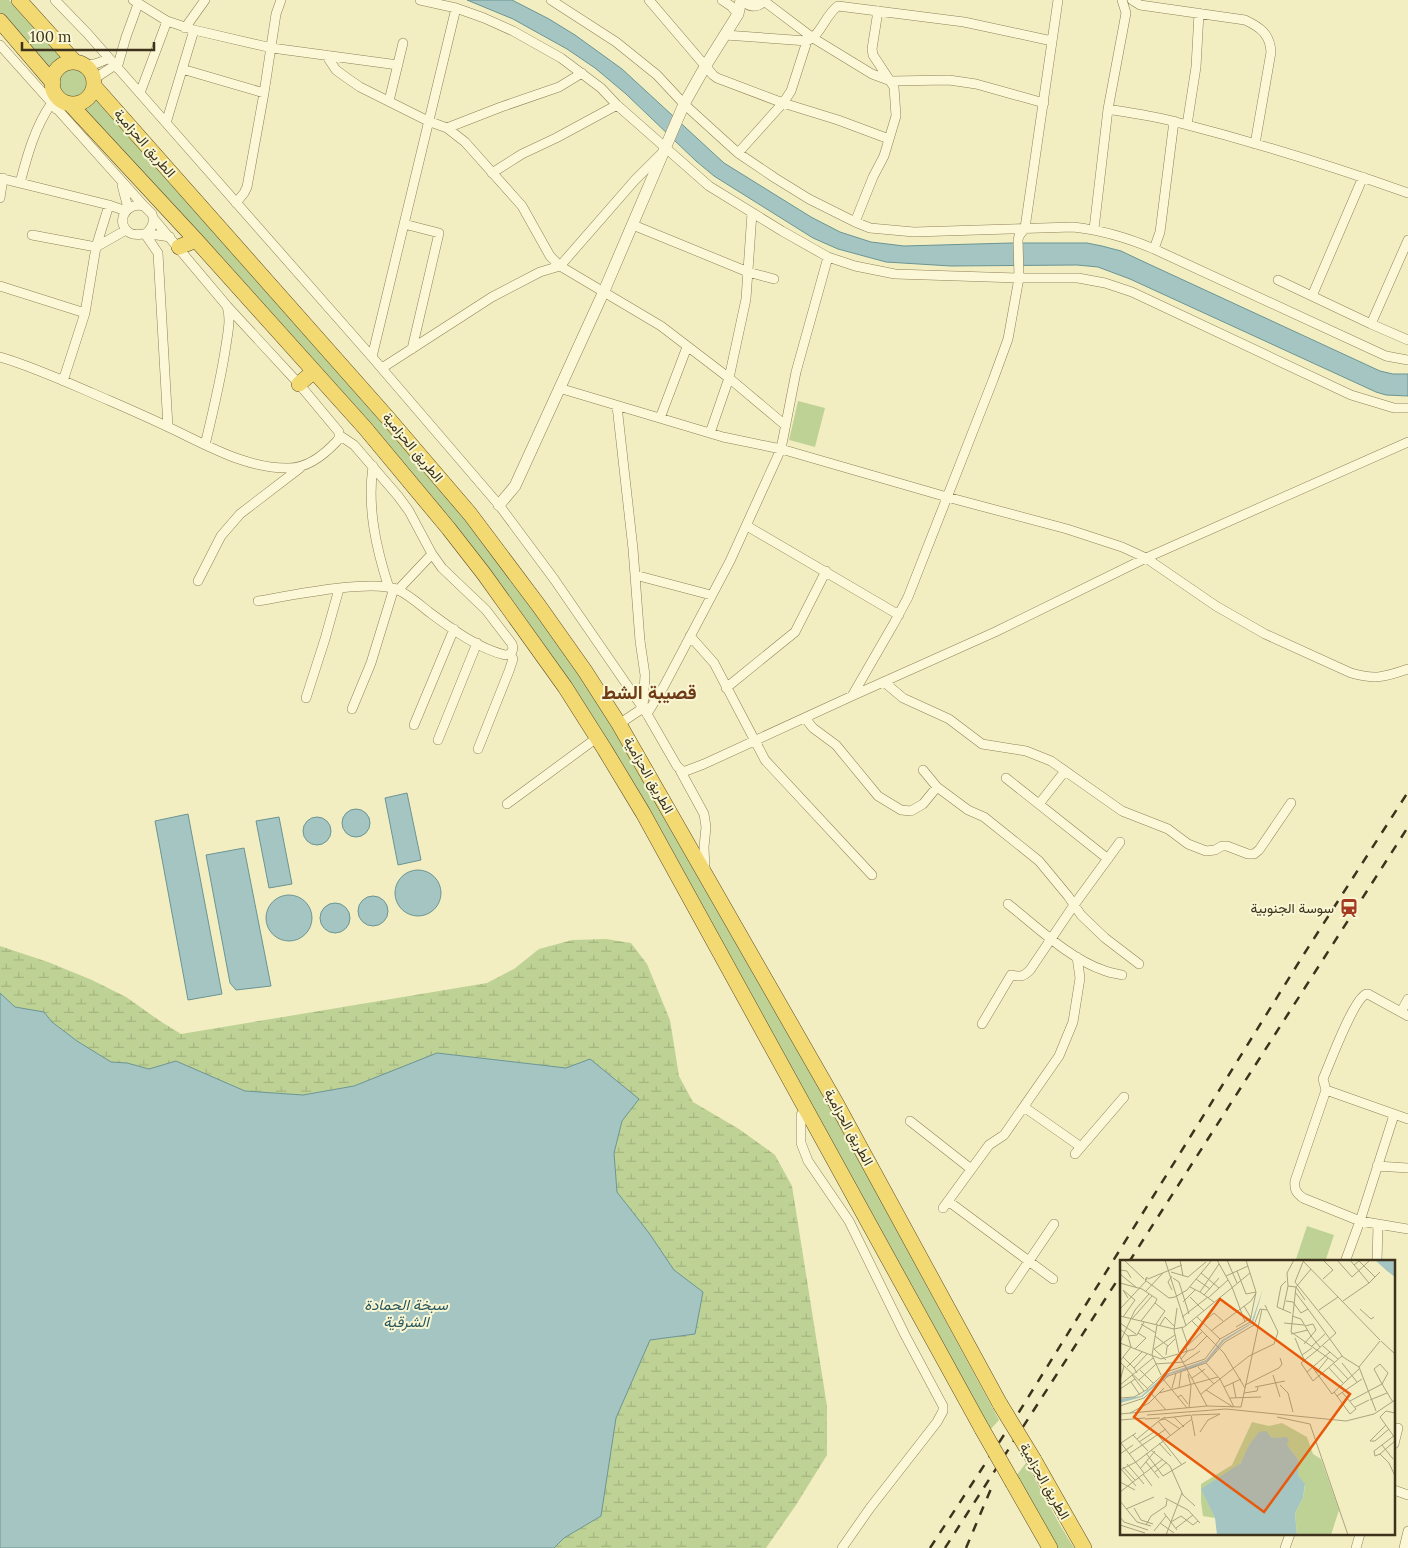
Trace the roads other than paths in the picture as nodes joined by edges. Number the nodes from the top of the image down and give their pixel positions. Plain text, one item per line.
1 (19, 0) edge
2 (55, 0) edge
3 (205, 0) edge
4 (280, 0) edge
5 (420, 0) edge
6 (551, 0) edge
7 (649, 0) edge
8 (722, 0) edge
9 (743, 0) edge
10 (1058, 0) edge
11 (1119, 0) edge
12 (1132, 0) edge
13 (135, 2) edge
14 (761, 2) edge
15 (150, 4) edge
16 (862, 4) edge
17 (456, 8) junction
18 (878, 11) junction
19 (1199, 13) junction
20 (738, 14) junction
21 (0, 21) edge
22 (168, 21) junction
23 (190, 29) junction
24 (725, 34) junction
25 (810, 40) junction
26 (1052, 41) junction
27 (403, 43) dead end
28 (0, 45) edge
29 (272, 48) junction
30 (326, 55) junction
31 (109, 58) junction
32 (79, 63) junction
33 (398, 65) junction
34 (706, 65) junction
35 (116, 67) junction
36 (182, 70) junction
37 (582, 74) junction
38 (891, 81) junction
39 (94, 82) junction
40 (140, 93) junction
41 (264, 93) junction
42 (56, 99) junction
43 (389, 101) junction
44 (783, 103) junction
45 (1044, 103) junction
46 (684, 104) junction
47 (617, 105) junction
48 (1108, 109) junction
49 (428, 121) junction
50 (1174, 121) junction
51 (166, 123) junction
52 (1188, 125) junction
53 (447, 128) junction
54 (889, 139) junction
55 (1255, 144) junction
56 (666, 146) junction
57 (738, 153) junction
58 (492, 173) junction
59 (1363, 177) junction
60 (1, 178) edge
61 (20, 182) junction
62 (121, 182) junction
63 (1408, 193) edge
64 (0, 198) edge
65 (236, 203) junction
66 (109, 205) junction
67 (144, 206) junction
68 (127, 210) junction
69 (752, 213) junction
70 (153, 218) junction
71 (856, 222) junction
72 (404, 224) junction
73 (632, 225) junction
74 (1025, 228) junction
75 (126, 230) junction
76 (1094, 230) junction
77 (144, 234) junction
78 (32, 236) dead end
79 (196, 240) junction
80 (1408, 240) edge
81 (174, 242) junction
82 (96, 247) junction
83 (1154, 249) junction
84 (828, 257) junction
85 (560, 266) junction
86 (748, 272) junction
87 (1019, 278) junction
88 (774, 279) dead end
89 (1278, 280) dead end
90 (0, 286) edge
91 (604, 291) junction
92 (1312, 296) junction
93 (227, 306) junction
94 (84, 314) junction
95 (1371, 324) junction
96 (1408, 340) edge
97 (687, 346) junction
98 (412, 349) junction
99 (0, 357) edge
100 (372, 357) junction
101 (1408, 360) edge
102 (382, 368) junction
103 (313, 372) junction
104 (729, 378) junction
105 (63, 380) junction
106 (299, 384) junction
107 (559, 388) junction
108 (617, 406) junction
109 (1408, 408) edge
110 (660, 418) junction
111 (785, 424) junction
112 (168, 427) junction
113 (710, 433) junction
114 (339, 435) junction
115 (1408, 442) edge
116 (205, 445) junction
117 (781, 449) junction
118 (373, 466) junction
119 (301, 467) junction
120 (947, 497) junction
121 (499, 505) junction
122 (747, 526) junction
123 (432, 554) junction
124 (1146, 558) junction
125 (826, 571) junction
126 (635, 575) junction
127 (198, 581) dead end
128 (338, 589) junction
129 (394, 589) junction
130 (711, 595) junction
131 (258, 601) dead end
132 (899, 614) junction
133 (454, 629) junction
134 (690, 636) junction
135 (476, 643) junction
136 (510, 654) junction
137 (1408, 669) edge
138 (884, 682) junction
139 (726, 688) junction
140 (852, 696) junction
141 (306, 698) dead end
142 (352, 709) dead end
143 (645, 711) junction
144 (805, 718) junction
145 (619, 724) junction
146 (414, 725) dead end
147 (598, 737) junction
148 (438, 740) dead end
149 (754, 741) junction
150 (478, 749) dead end
151 (680, 770) junction
152 (923, 770) dead end
153 (1065, 771) junction
154 (1006, 778) dead end
155 (937, 787) junction
156 (508, 804) dead end
157 (1039, 804) junction
158 (1291, 804) dead end
159 (1120, 842) dead end
160 (1108, 858) junction
161 (704, 873) junction
162 (872, 875) dead end
163 (1008, 904) dead end
164 (1074, 905) junction
165 (1051, 938) junction
166 (1077, 957) junction
167 (1139, 964) dead end
168 (1122, 975) dead end
169 (1408, 999) edge
170 (1404, 1014) edge
171 (982, 1024) dead end
172 (1326, 1090) junction
173 (1124, 1096) dead end
174 (1024, 1107) junction
175 (806, 1111) junction
176 (1394, 1115) junction
177 (1408, 1119) edge
178 (910, 1121) dead end
179 (1377, 1166) junction
180 (1408, 1168) edge
181 (971, 1169) junction
182 (1360, 1221) junction
183 (1054, 1224) dead end
184 (1378, 1224) junction
185 (1408, 1228) edge
186 (1346, 1260) edge
187 (1378, 1260) edge
188 (1028, 1261) junction
189 (1053, 1279) dead end
190 (1010, 1289) dead end
191 (1396, 1491) edge
192 (1408, 1495) edge
193 (1408, 1531) edge
194 (842, 1548) edge
195 (1050, 1548) edge
196 (1084, 1548) edge
197 (1404, 1548) edge

1 - 32 highway, الطريق الحزامية
2 - 31 street
3 - 23 street
4 - 29 street
5 - 17 street
6 - 46 street
7 - 34 street
8 - 20 street
9 - 14 street
9 - 20 street
10 - 26 street
11 - 48 street
12 - 19 street
13 - 15 street
13 - 35 street
14 - 20 street
14 - 25 street
15 - 22 street
16 - 18 street
16 - 25 street
17 - 37 street
17 - 49 street
18 - 26 street
18 - 38 street
19 - 52 street
19 - 55 street
20 - 24 street
21 - 42 highway, الطريق الحزامية
22 - 23 street
22 - 40 street
23 - 29 street
23 - 36 street
24 - 25 street
24 - 34 street
25 - 38 street
25 - 44 street
26 - 45 street
27 - 33 street
28 - 42 street
29 - 30 street
29 - 41 street
30 - 33 street
30 - 43 street
31 - 32 street
31 - 35 street
32 - 39 highway, الطريق الحزامية
32 - 42 highway
33 - 43 street
34 - 44 street
34 - 46 street
35 - 39 street
35 - 40 street
36 - 41 street
36 - 51 street
37 - 47 street
37 - 53 street
38 - 45 street
38 - 54 street
39 - 42 highway
39 - 145 highway, الطريق الحزامية
40 - 51 street
41 - 65 street
42 - 61 street
42 - 62 street
42 - 79 highway, الطريق الحزامية
43 - 49 street
44 - 54 street
44 - 57 street
45 - 74 street
46 - 56 street
46 - 57 street
47 - 56 street
47 - 58 street
48 - 50 street
48 - 76 street
49 - 53 street
49 - 72 street
50 - 52 street
50 - 83 street
51 - 65 street
52 - 55 street
53 - 58 street
54 - 71 street
55 - 59 street
56 - 69 street
56 - 73 street
56 - 85 street
57 - 71 street
58 - 85 street
59 - 63 street
59 - 92 street
60 - 61 street
60 - 64 street
61 - 66 street
62 - 67 street
62 - 68 street
65 - 100 street
66 - 68 street
66 - 82 street
67 - 68 street
67 - 70 street
68 - 75 street
69 - 84 street
69 - 86 street
70 - 77 street
70 - 81 street
71 - 74 street
72 - 98 street
72 - 100 street
73 - 86 street
73 - 91 street
74 - 76 street
74 - 87 street
75 - 77 street
75 - 82 street
76 - 83 street
77 - 81 street
77 - 112 street
78 - 82 street
79 - 81 highway
79 - 103 highway, الطريق الحزامية
80 - 95 street
81 - 93 street
82 - 94 street
83 - 101 street
84 - 87 street
84 - 111 street
85 - 91 street
85 - 98 street
86 - 88 street
86 - 104 street
87 - 109 street
87 - 120 street
89 - 92 street
90 - 94 street
91 - 97 street
91 - 107 street
92 - 95 street
93 - 106 street
93 - 116 street
94 - 105 street
95 - 96 street
97 - 104 street
97 - 110 street
98 - 102 street
99 - 105 street
100 - 102 street
102 - 121 street
103 - 106 highway
103 - 147 highway, الطريق الحزامية
104 - 111 street
104 - 113 street
105 - 112 street
106 - 114 street
107 - 108 street
107 - 121 street
108 - 110 street
108 - 126 street
110 - 113 street
111 - 117 street
112 - 116 street
113 - 117 street
114 - 118 street
114 - 119 street
115 - 124 street
116 - 119 street
117 - 120 street
117 - 122 street
118 - 123 street
118 - 129 street
119 - 127 street
120 - 124 street
120 - 132 street
121 - 143 street
122 - 125 street
122 - 130 street
123 - 129 street
123 - 136 street
124 - 137 street
124 - 138 street
125 - 132 street
125 - 139 street
126 - 130 street
126 - 143 street
128 - 129 street
128 - 131 street
128 - 141 street
129 - 133 street
129 - 142 street
130 - 134 street
132 - 140 street
133 - 135 street
133 - 146 street
134 - 139 street
134 - 143 street
135 - 136 street
135 - 148 street
136 - 150 street
138 - 140 street
138 - 153 street
139 - 149 street
140 - 144 street
143 - 145 street
143 - 151 street
144 - 149 street
144 - 155 street
145 - 161 highway, الطريق الحزامية
147 - 156 street
147 - 175 highway, الطريق الحزامية
149 - 151 street
149 - 162 street
151 - 161 street
152 - 155 street
153 - 157 street
153 - 158 street
154 - 157 street
155 - 164 street
157 - 160 street
159 - 160 street
160 - 164 street
161 - 196 highway, الطريق الحزامية, bridge
163 - 165 street
164 - 165 street
164 - 167 street
165 - 166 street
165 - 171 street
166 - 168 street
166 - 174 street
169 - 170 street
170 - 172 street
172 - 176 street
172 - 182 street
173 - 174 street
174 - 181 street
175 - 194 street
175 - 195 highway, الطريق الحزامية, bridge
176 - 177 street
176 - 179 street
178 - 181 street
179 - 180 street
179 - 182 street
181 - 188 street
182 - 184 street
182 - 186 street
183 - 188 street
184 - 185 street
184 - 187 street
188 - 189 street
188 - 190 street
191 - 192 street
193 - 197 street

